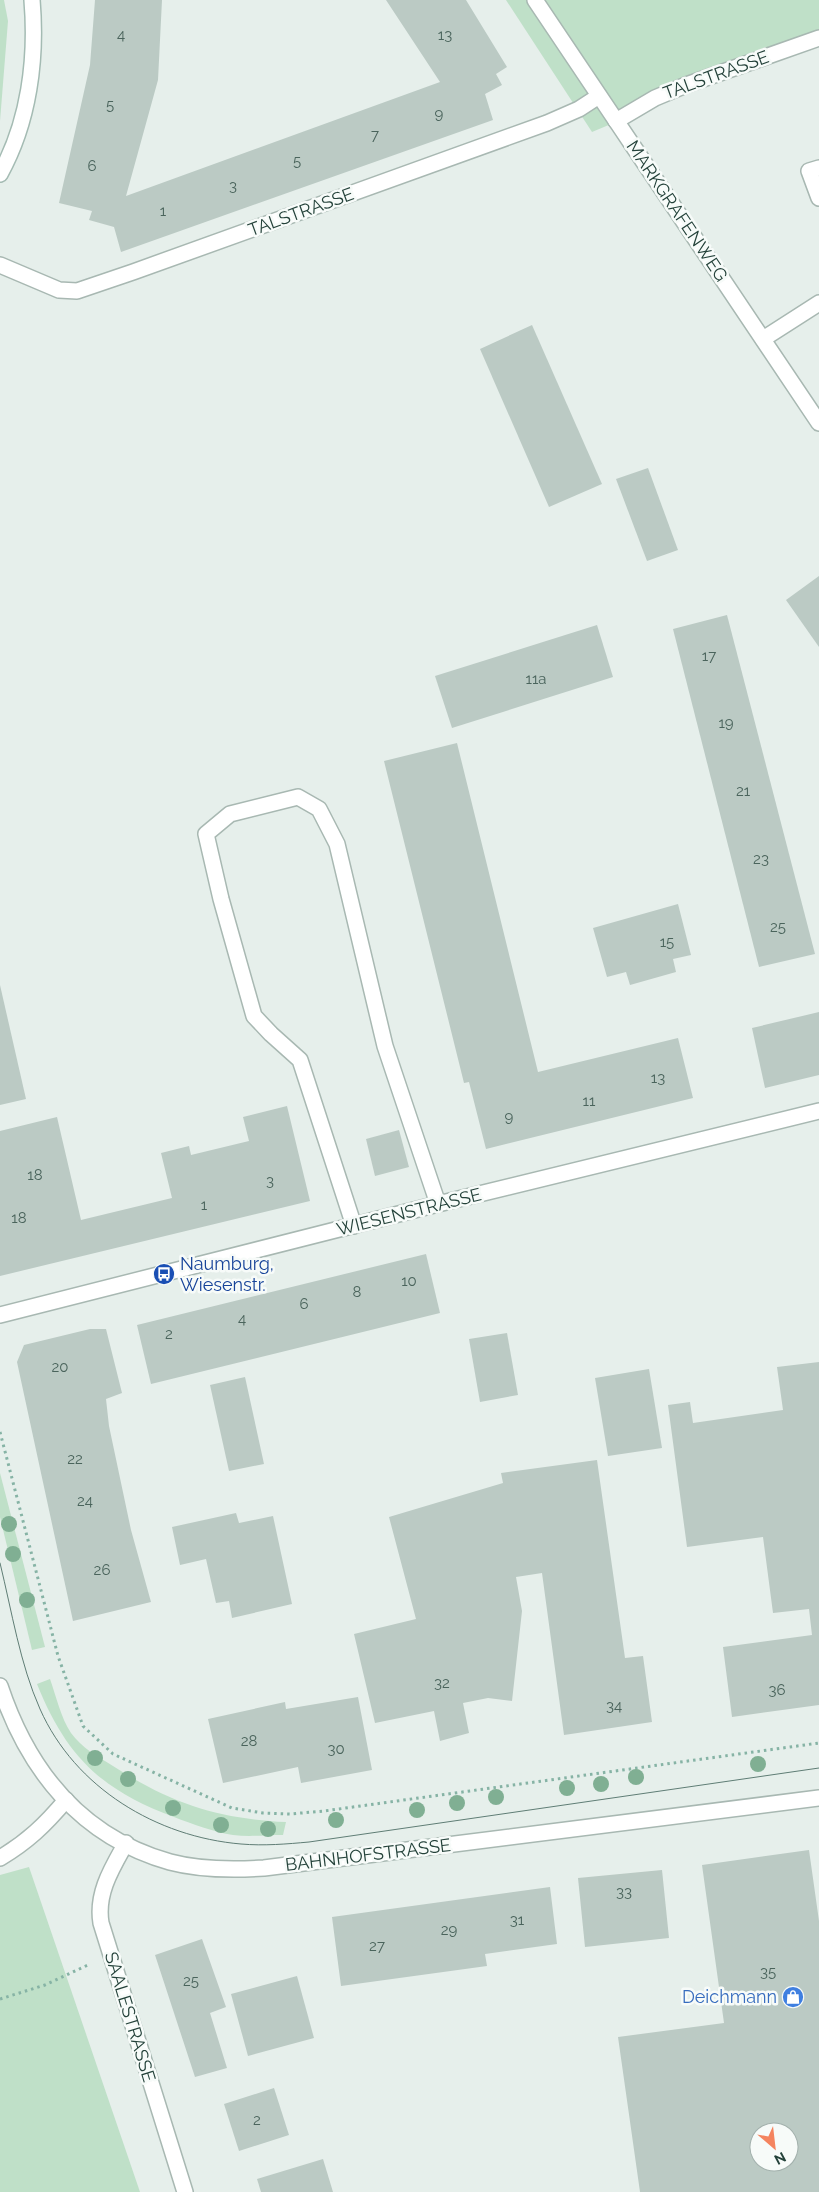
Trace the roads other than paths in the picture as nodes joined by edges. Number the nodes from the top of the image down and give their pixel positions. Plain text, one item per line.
1 (32, 0) edge
2 (535, 0) edge
3 (819, 38) edge
4 (599, 96) junction
5 (616, 121) junction
6 (819, 168) edge
7 (0, 174) edge
8 (819, 198) edge
9 (0, 265) edge
10 (819, 304) edge
11 (763, 339) junction
12 (819, 423) edge
13 (819, 1111) edge
14 (438, 1204) junction
15 (354, 1226) junction
16 (0, 1315) edge
17 (0, 1686) edge
18 (819, 1798) edge
19 (66, 1800) junction
20 (126, 1844) junction
21 (0, 1858) edge
22 (185, 2192) edge

1 - 7 street
2 - 4 street, MARKGRAFENWEG
3 - 5 street, TALSTRASSE
4 - 5 street, MARKGRAFENWEG
4 - 9 street, TALSTRASSE
5 - 11 street, MARKGRAFENWEG
6 - 8 street
10 - 11 street
11 - 12 street, MARKGRAFENWEG
13 - 14 street, WIESENSTRASSE
14 - 15 street, WIESENSTRASSE
14 - 15 street
15 - 16 street, WIESENSTRASSE
17 - 19 street, BAHNHOFSTRASSE
18 - 20 street, BAHNHOFSTRASSE
19 - 20 street, BAHNHOFSTRASSE
19 - 21 street
20 - 22 street, SAALESTRASSE

